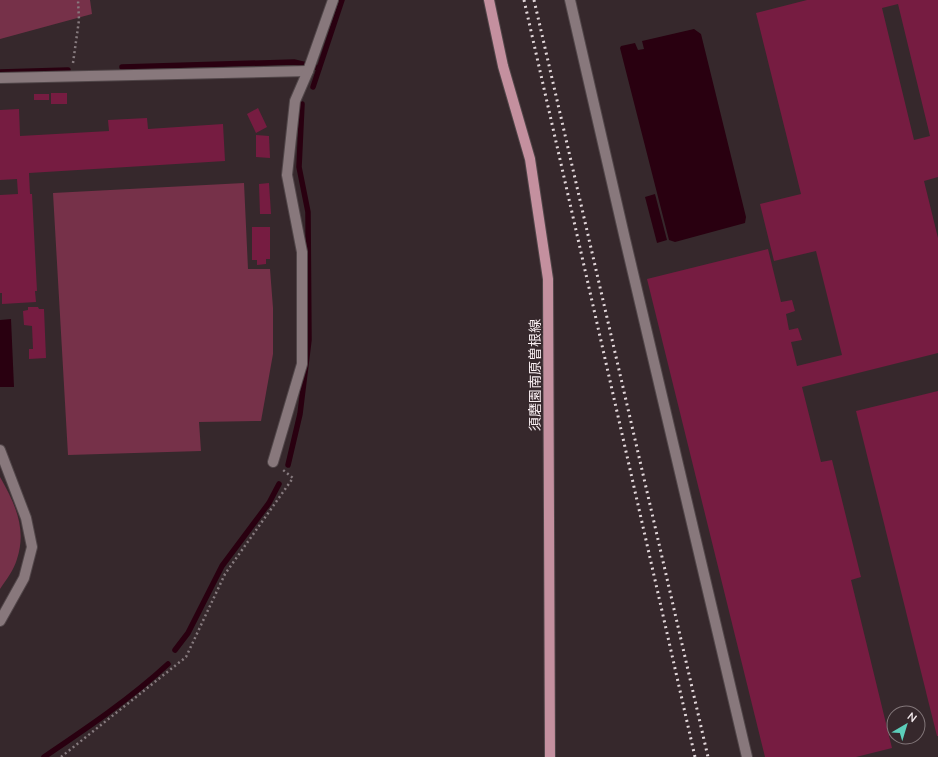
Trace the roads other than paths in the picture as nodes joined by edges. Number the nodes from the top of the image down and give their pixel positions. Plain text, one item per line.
1 (332, 0) edge
2 (489, 0) edge
3 (570, 0) edge
4 (308, 71) junction
5 (0, 78) edge
6 (0, 450) edge
7 (273, 462) road end
8 (0, 620) edge
9 (550, 757) edge
10 (747, 757) edge

1 - 4 street
2 - 9 main road, 須磨園南原曽根線
3 - 10 street
4 - 5 street
4 - 7 street
6 - 8 street

